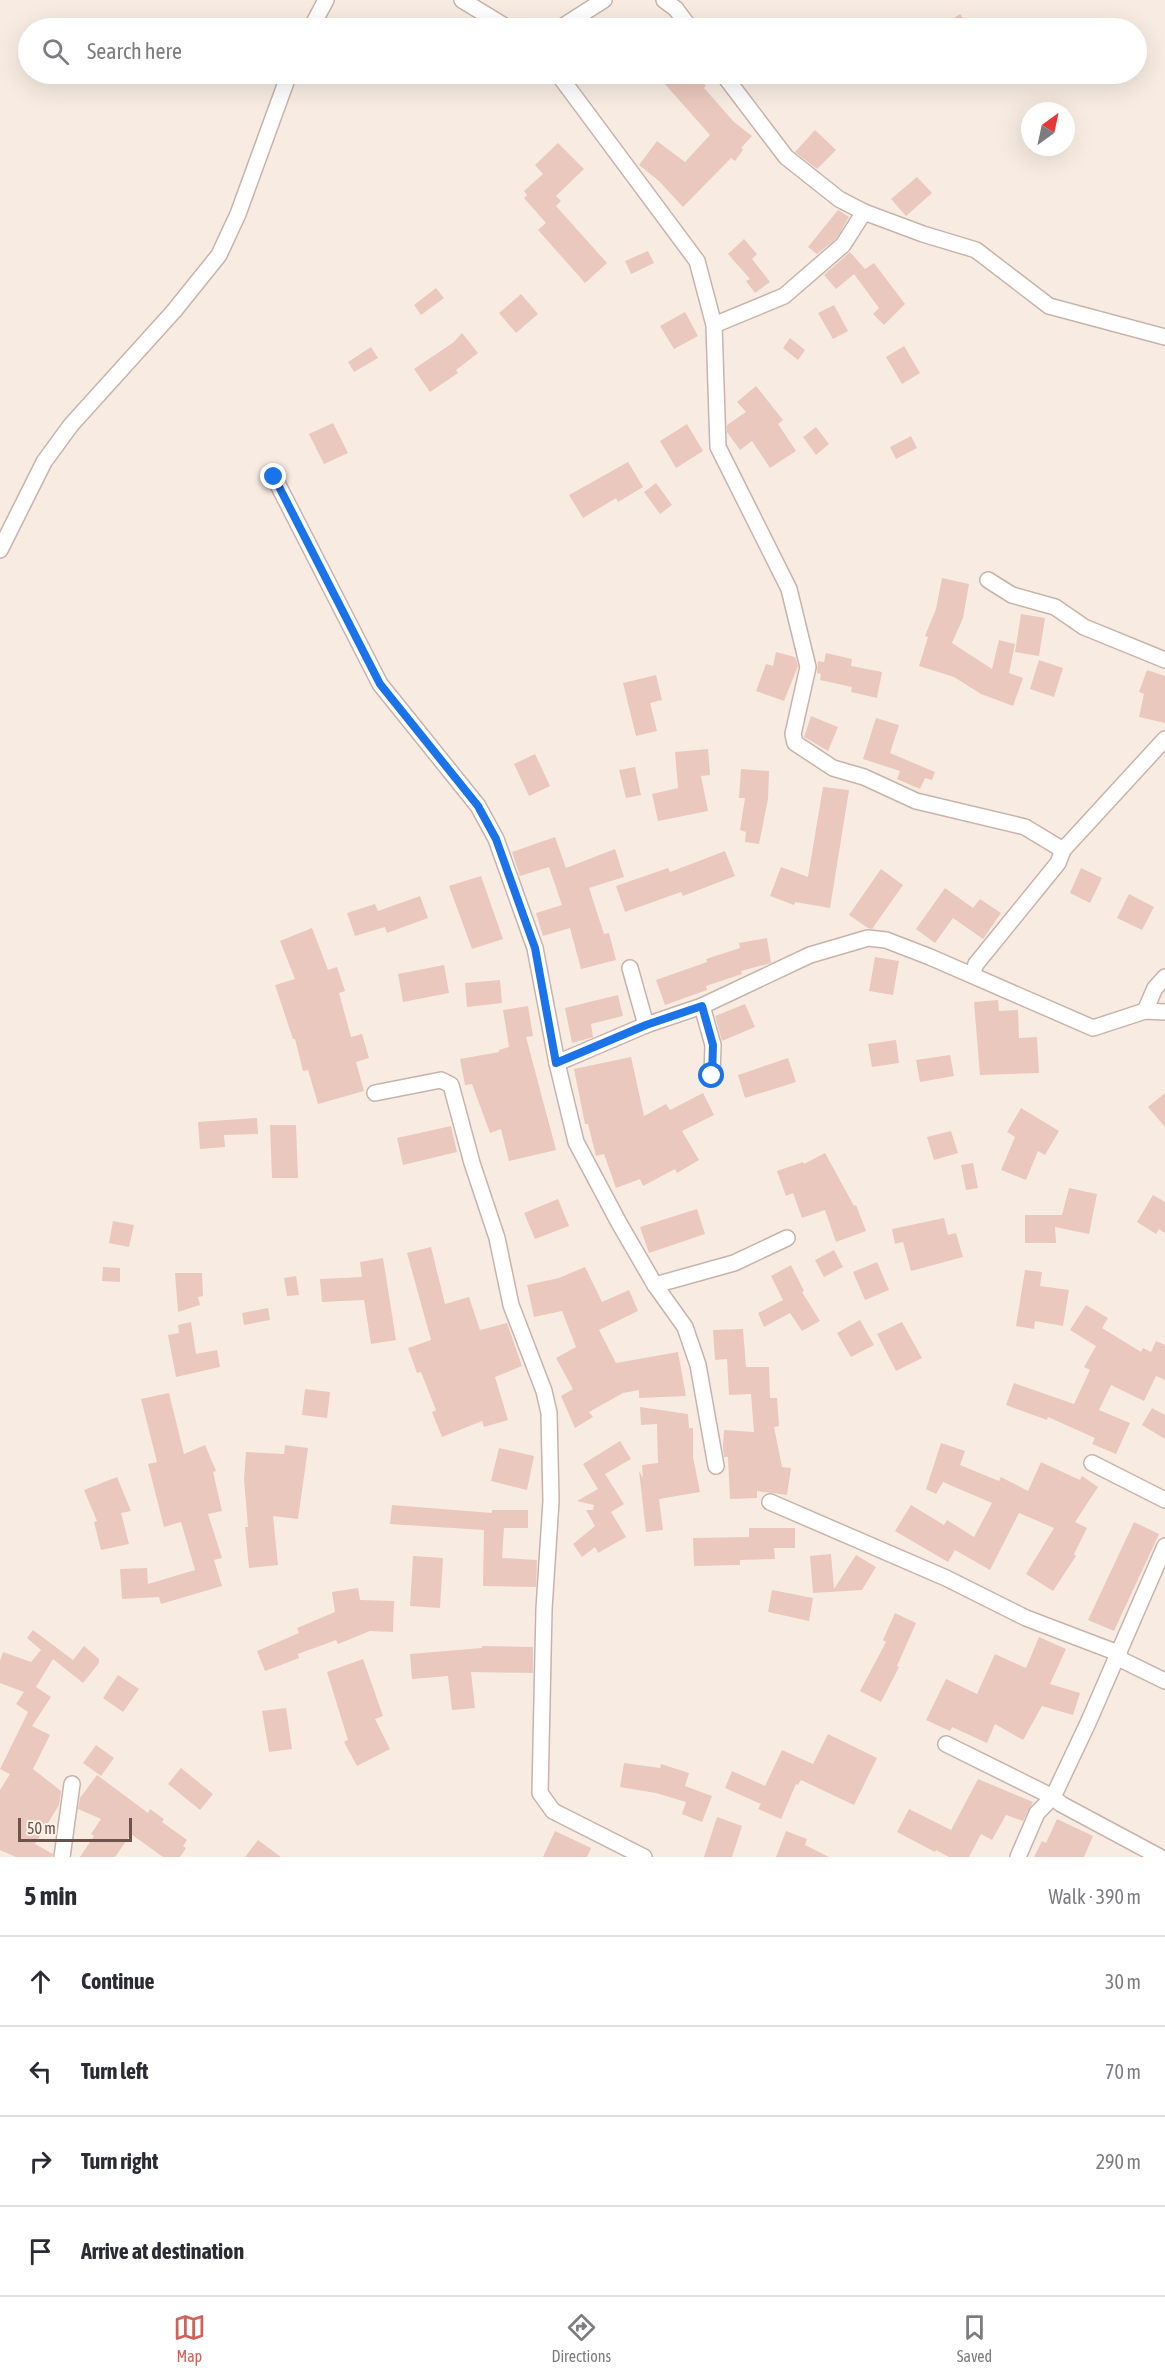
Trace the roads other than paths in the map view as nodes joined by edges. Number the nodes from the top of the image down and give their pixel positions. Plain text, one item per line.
1 (326, 0) edge
2 (462, 0) edge
3 (604, 0) edge
4 (664, 0) edge
5 (316, 18) edge
6 (492, 18) edge
7 (576, 18) edge
8 (683, 18) edge
9 (285, 84) edge
10 (565, 84) edge
11 (730, 84) edge
12 (864, 212) junction
13 (714, 325) junction
14 (1165, 337) edge
15 (274, 477) dead end
16 (0, 550) edge
17 (988, 580) dead end
18 (1165, 660) edge
19 (1165, 739) edge
20 (1063, 850) junction
21 (630, 968) dead end
22 (972, 975) junction
23 (1165, 977) edge
24 (702, 1006) junction
25 (1145, 1011) junction
26 (1165, 1012) edge
27 (646, 1025) junction
28 (556, 1063) junction
29 (712, 1076) dead end
30 (375, 1094) dead end
31 (787, 1238) dead end
32 (655, 1285) junction
33 (1092, 1463) dead end
34 (716, 1466) dead end
35 (1165, 1500) edge
36 (770, 1502) dead end
37 (1165, 1546) edge
38 (1118, 1653) junction
39 (1165, 1681) edge
40 (946, 1744) dead end
41 (72, 1784) dead end
42 (1053, 1797) junction
43 (62, 1857) edge
44 (644, 1857) edge
45 (1018, 1857) edge
46 (1160, 1857) edge

1 - 5 street
2 - 6 street
3 - 7 street
4 - 8 street
9 - 16 street
10 - 13 street
11 - 12 street
12 - 13 street
12 - 14 street
13 - 20 street
15 - 28 street
17 - 18 street
19 - 20 street
20 - 22 street
21 - 27 street
22 - 24 street
22 - 25 street
23 - 25 street
24 - 27 street
24 - 29 street
25 - 26 street
27 - 28 street
28 - 32 street
30 - 44 street
31 - 32 street
32 - 34 street
33 - 35 street
36 - 38 street
37 - 38 street
38 - 39 street
38 - 42 street
40 - 42 street
41 - 43 street
42 - 45 street
42 - 46 street

